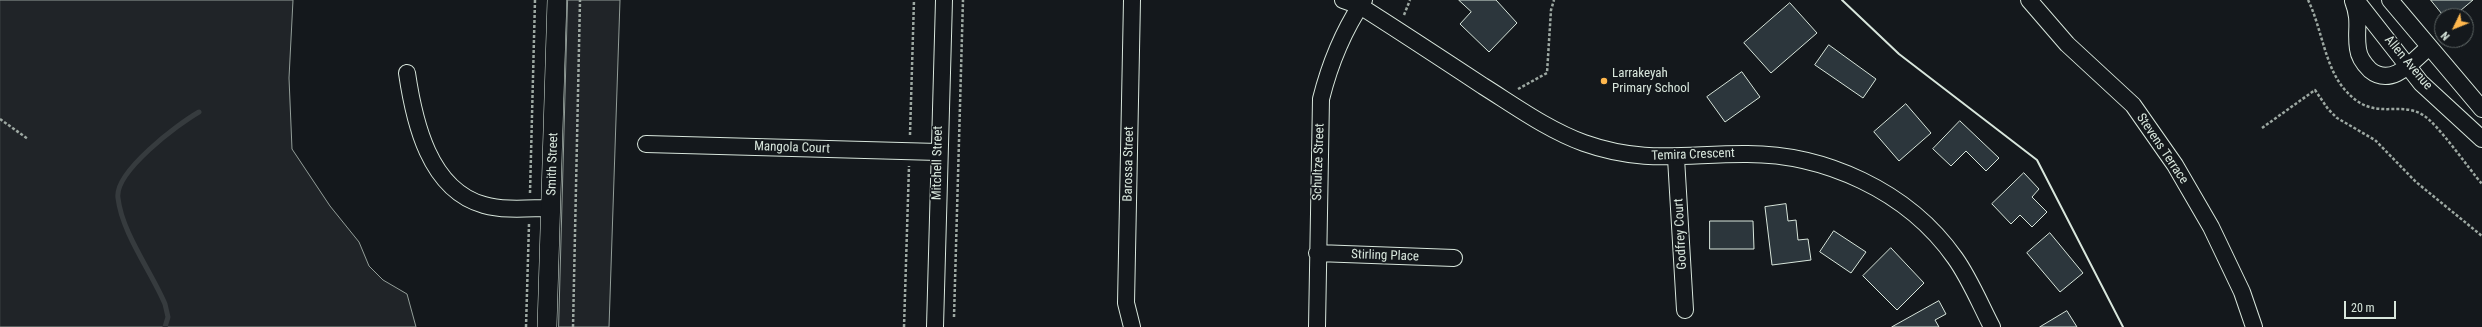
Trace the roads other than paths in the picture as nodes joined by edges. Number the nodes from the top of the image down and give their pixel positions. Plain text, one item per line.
1 (557, 0) edge
2 (944, 0) edge
3 (1132, 0) edge
4 (1343, 0) edge
5 (2029, 0) edge
6 (2353, 0) edge
7 (2356, 0) edge
8 (2390, 0) edge
9 (1362, 3) edge
10 (2429, 47) junction
11 (2408, 65) junction
12 (407, 72) dead end
13 (2482, 109) edge
14 (2482, 138) edge
15 (646, 144) dead end
16 (938, 152) junction
17 (1676, 158) junction
18 (551, 208) junction
19 (1317, 253) junction
20 (1454, 258) dead end
21 (1685, 310) dead end
22 (547, 327) edge
23 (935, 327) edge
24 (1132, 327) edge
25 (1317, 327) edge
26 (1992, 327) edge
27 (2254, 327) edge

1 - 18 street, Smith Street
2 - 16 street, Mitchell Street
3 - 24 street, Barossa Street
4 - 9 street, Temira Crescent
5 - 27 street, Stevens Terrace
6 - 11 street
7 - 11 street, Allen Avenue
8 - 10 street, Allen Avenue
9 - 17 street, Temira Crescent
9 - 19 street, Schultze Street
10 - 11 street
10 - 13 street, Allen Avenue
11 - 14 street, Allen Avenue
12 - 18 street
15 - 16 street, Mangola Court
16 - 23 street, Mitchell Street
17 - 21 street, Godfrey Court
17 - 26 street, Temira Crescent
18 - 22 street, Smith Street
19 - 20 street, Stirling Place
19 - 25 street, Schultze Street

